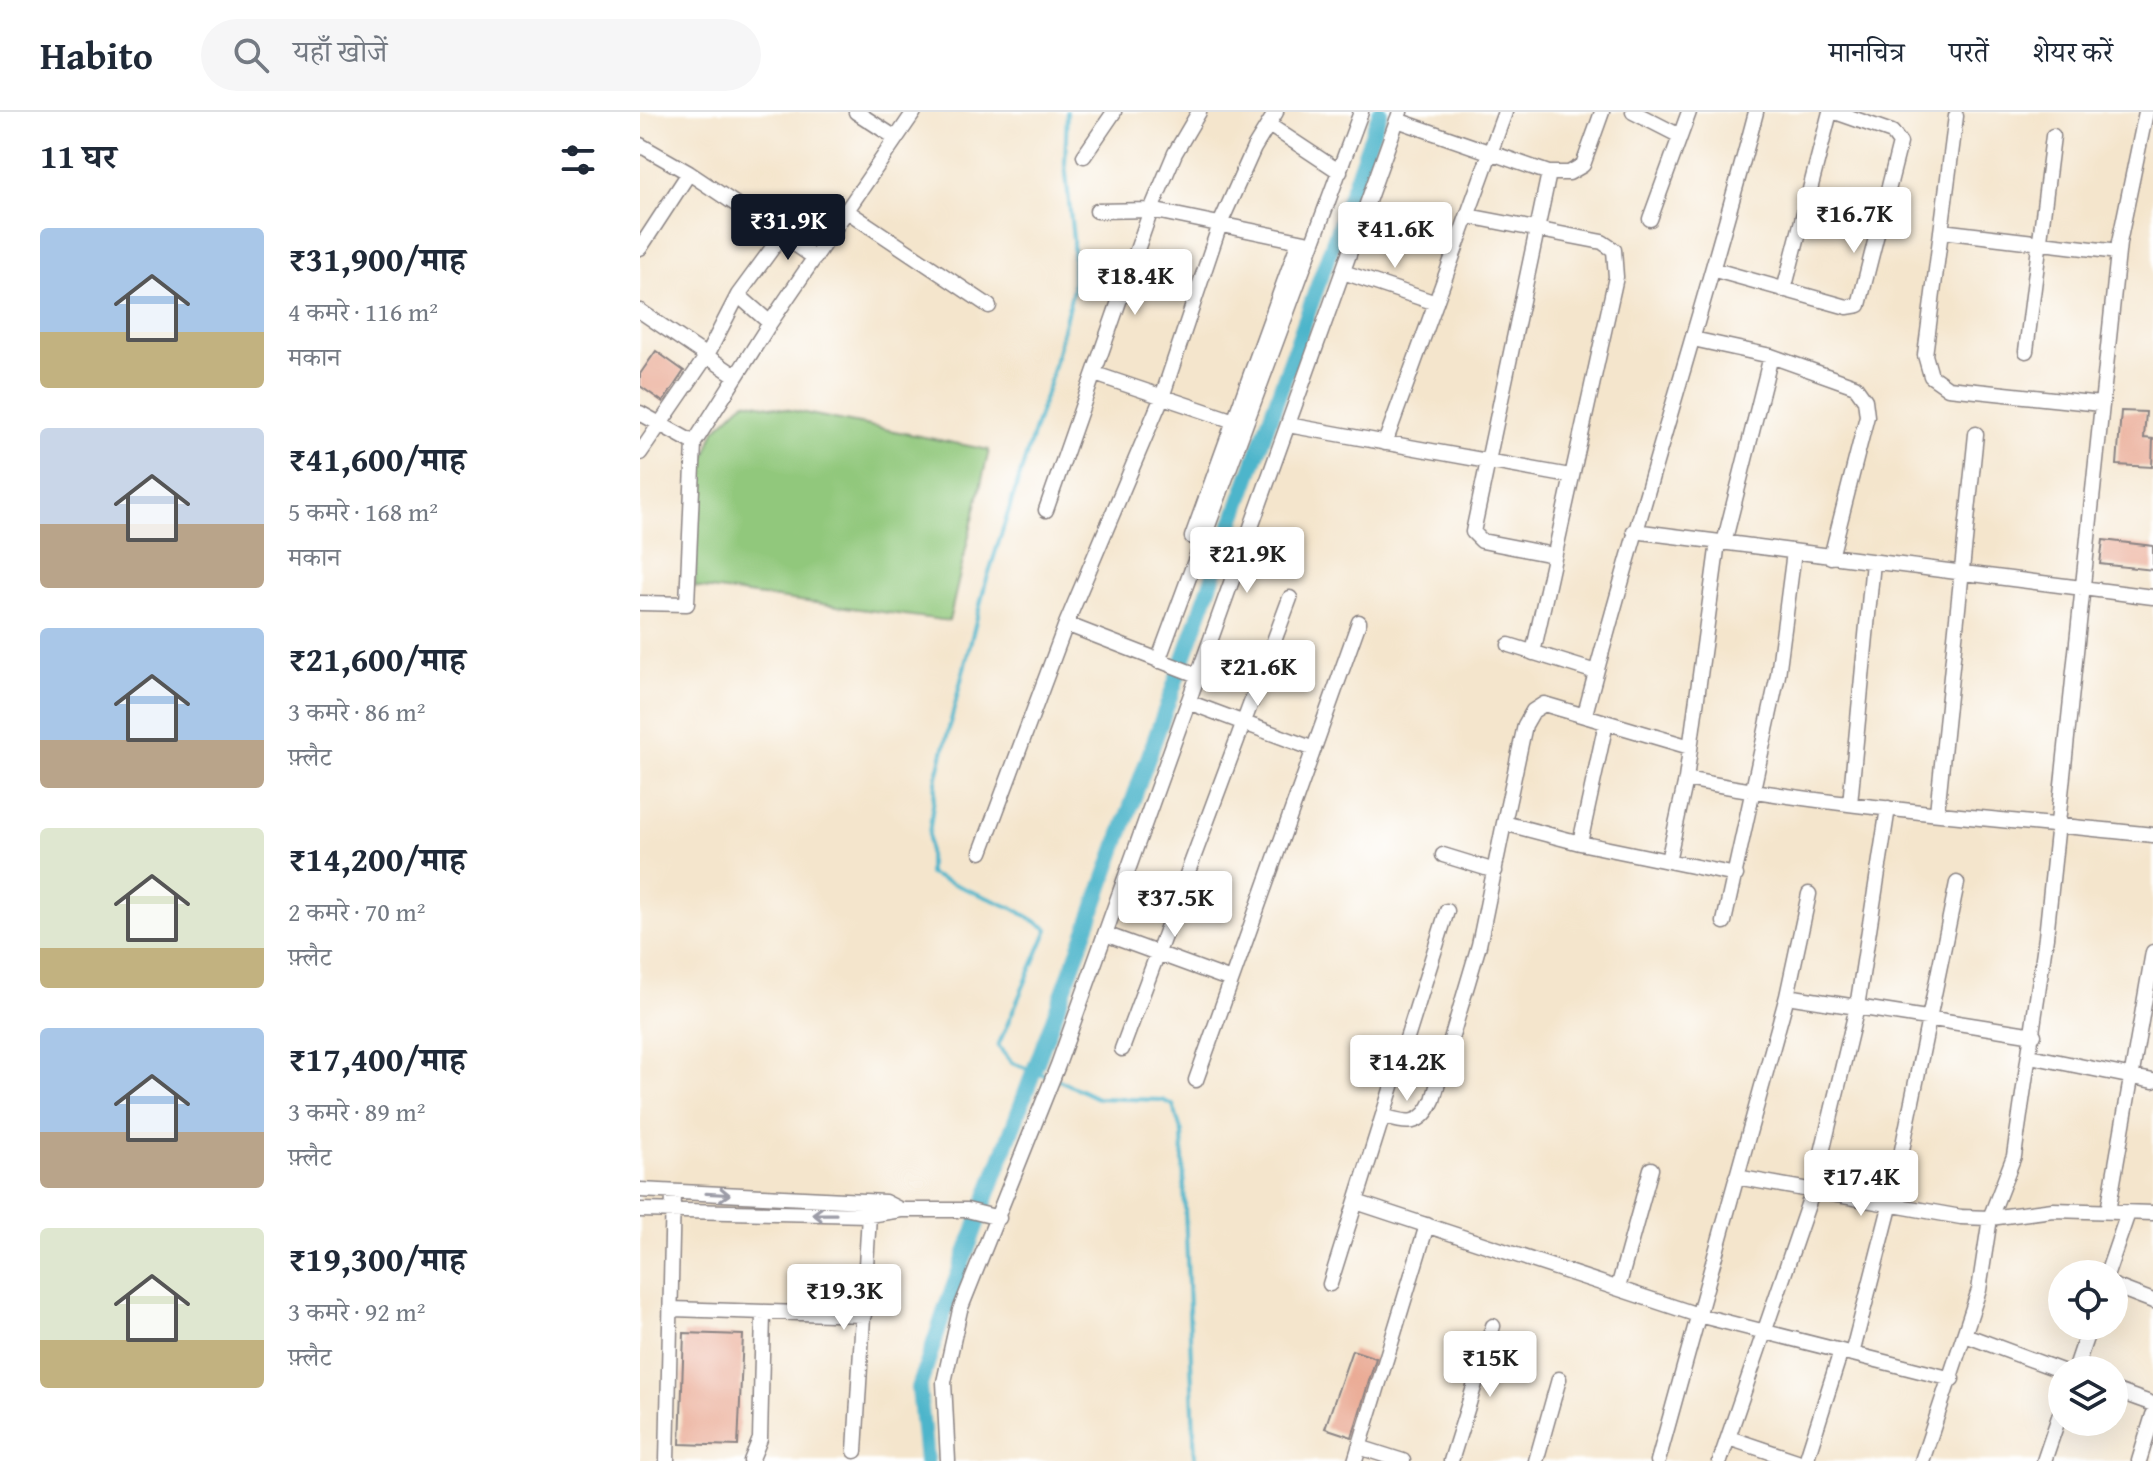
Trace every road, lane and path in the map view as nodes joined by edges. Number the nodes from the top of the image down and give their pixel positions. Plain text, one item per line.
1 (856, 112) edge
2 (914, 112) edge
3 (1114, 112) edge
4 (1199, 112) edge
5 (1361, 112) edge
6 (1505, 112) edge
7 (1602, 112) edge
8 (1633, 112) edge
9 (1689, 112) edge
10 (1756, 112) edge
11 (1833, 112) edge
12 (2146, 112) edge
13 (1399, 116) edge
14 (1956, 116) dead end
15 (1272, 118) edge
16 (1680, 136) junction
17 (2053, 136) dead end
18 (896, 138) junction
19 (640, 145) edge
20 (1491, 153) junction
21 (1084, 156) dead end
22 (1340, 172) junction
23 (689, 173) junction
24 (1549, 173) junction
25 (1151, 210) junction
26 (847, 211) junction
27 (1097, 211) dead end
28 (1468, 216) junction
29 (1650, 219) dead end
30 (1220, 224) junction
31 (1535, 229) junction
32 (1941, 231) junction
33 (782, 235) junction
34 (1299, 241) junction
35 (2039, 243) junction
36 (1315, 245) junction
37 (640, 248) edge
38 (2118, 252) junction
39 (815, 258) junction
40 (1715, 270) junction
41 (1343, 272) junction
42 (1784, 290) junction
43 (738, 295) junction
44 (1436, 303) junction
45 (989, 306) dead end
46 (640, 311) edge
47 (770, 323) junction
48 (1693, 339) junction
49 (2026, 351) dead end
50 (1771, 356) junction
51 (706, 357) junction
52 (1095, 374) junction
53 (736, 376) junction
54 (1162, 397) junction
55 (2101, 404) junction
56 (640, 413) edge
57 (1234, 421) junction
58 (1288, 425) junction
59 (659, 426) junction
60 (1976, 434) dead end
61 (694, 443) junction
62 (1385, 443) junction
63 (640, 453) edge
64 (1487, 461) junction
65 (1570, 476) junction
66 (1046, 510) dead end
67 (1634, 531) junction
68 (1192, 537) dead end
69 (1721, 543) junction
70 (1794, 552) junction
71 (1553, 555) junction
72 (1831, 557) junction
73 (1873, 562) junction
74 (1960, 573) junction
75 (2080, 589) junction
76 (2153, 597) edge
77 (1290, 598) dead end
78 (640, 603) edge
79 (1359, 622) dead end
80 (1066, 624) junction
81 (1509, 645) dead end
82 (1533, 653) junction
83 (1162, 662) junction
84 (1596, 672) junction
85 (1192, 673) junction
86 (1188, 702) junction
87 (1585, 714) junction
88 (1244, 723) junction
89 (1606, 723) junction
90 (1690, 747) junction
91 (1314, 749) junction
92 (1686, 779) junction
93 (1754, 792) junction
94 (1850, 804) junction
95 (1888, 808) junction
96 (1937, 812) junction
97 (1504, 823) junction
98 (2057, 825) junction
99 (2153, 835) edge
100 (1580, 843) junction
101 (981, 852) dead end
102 (1443, 855) dead end
103 (1668, 861) junction
104 (1495, 871) junction
105 (1736, 875) junction
106 (1957, 883) dead end
107 (1809, 894) dead end
108 (1447, 911) dead end
109 (1724, 922) dead end
110 (1105, 934) junction
111 (2153, 952) edge
112 (1158, 954) junction
113 (1231, 980) junction
114 (1787, 996) junction
115 (1857, 1007) junction
116 (1930, 1018) junction
117 (2034, 1035) junction
118 (1122, 1049) dead end
119 (2030, 1056) junction
120 (2131, 1075) junction
121 (1196, 1080) dead end
122 (2153, 1081) edge
123 (1383, 1116) junction
124 (1651, 1169) dead end
125 (1736, 1177) junction
126 (640, 1190) edge
127 (1813, 1190) junction
128 (673, 1192) junction
129 (1356, 1202) junction
130 (1891, 1203) junction
131 (640, 1210) edge
132 (901, 1210) junction
133 (672, 1211) junction
134 (2108, 1211) junction
135 (2128, 1213) junction
136 (2153, 1213) edge
137 (869, 1215) junction
138 (995, 1217) junction
139 (1990, 1218) junction
140 (1427, 1225) junction
141 (2112, 1260) edge
142 (1330, 1284) dead end
143 (1618, 1288) junction
144 (2128, 1291) edge
145 (2153, 1301) edge
146 (672, 1309) junction
147 (763, 1314) junction
148 (864, 1315) junction
149 (1698, 1315) junction
150 (1493, 1326) dead end
151 (1766, 1332) junction
152 (1965, 1335) junction
153 (1846, 1352) junction
154 (2048, 1366) edge
155 (1559, 1379) dead end
156 (1952, 1379) junction
157 (2128, 1395) edge
158 (2153, 1404) edge
159 (2153, 1415) edge
160 (2052, 1436) edge
161 (1729, 1438) junction
162 (855, 1451) dead end
163 (1357, 1454) edge
164 (667, 1461) edge
165 (751, 1461) edge
166 (948, 1461) edge
167 (1403, 1461) edge
168 (1451, 1461) edge
169 (1536, 1461) edge
170 (1658, 1461) edge
171 (1720, 1461) edge
172 (1797, 1461) edge
173 (1806, 1461) edge
174 (1922, 1461) edge
175 (2044, 1461) edge
176 (2139, 1461) edge

1 - 18 street
2 - 18 street
3 - 21 street
4 - 25 street
5 - 22 street
6 - 20 street
7 - 24 street
8 - 16 street
9 - 16 street
10 - 40 street
11 - 42 street
11 - 42 street
12 - 38 street
13 - 20 street
13 - 41 street
14 - 32 street
15 - 22 street
15 - 30 street
16 - 29 street
17 - 35 street
18 - 26 street
19 - 23 street
20 - 24 street
20 - 28 street
22 - 36 street
23 - 33 street
23 - 37 street
24 - 31 street
25 - 27 street
25 - 30 street
25 - 52 street
26 - 39 street
26 - 45 street
28 - 31 street
28 - 44 street
30 - 34 street
30 - 54 street
31 - 64 street
31 - 65 street
32 - 35 street
32 - 55 street
33 - 39 street
33 - 43 street
34 - 36 street
34 - 57 street
35 - 38 street
35 - 49 street
36 - 83 street
38 - 55 street
39 - 47 street
40 - 42 street
40 - 48 street
41 - 44 street
41 - 58 street
43 - 47 street
43 - 51 street
44 - 62 street
46 - 51 street
47 - 53 street
48 - 50 street
48 - 67 street
50 - 69 street
50 - 72 street
51 - 53 street
51 - 59 street
52 - 54 street
52 - 66 street
53 - 61 street
54 - 57 street
54 - 80 street
55 - 75 street
56 - 59 street
57 - 68 street
58 - 62 street
58 - 85 street
59 - 61 street
59 - 63 street
60 - 74 street
61 - 78 street
62 - 64 street
64 - 65 street
64 - 71 street
65 - 71 street
67 - 69 street
67 - 84 street
69 - 70 street
69 - 90 street
70 - 72 street
70 - 93 street
71 - 82 street
72 - 73 street
73 - 74 street
73 - 94 street
74 - 75 street
74 - 96 street
75 - 76 street
75 - 98 street
77 - 88 street
79 - 91 street
80 - 83 street
80 - 101 street
81 - 82 street
82 - 84 street
83 - 85 street
84 - 87 street
85 - 86 street
86 - 88 street
86 - 110 street
87 - 89 street
87 - 97 street
88 - 91 street
88 - 112 street
89 - 90 street
89 - 100 street
90 - 92 street
91 - 113 street
92 - 93 street
92 - 103 street
93 - 94 street
93 - 105 street
94 - 95 street
95 - 96 street
95 - 115 street
96 - 98 street
97 - 100 street
97 - 104 street
98 - 99 street
98 - 117 street
100 - 103 street
102 - 104 street
103 - 105 street
104 - 123 street
105 - 109 street
106 - 116 street
107 - 114 street
108 - 123 street
110 - 112 street
110 - 138 street
111 - 120 street
112 - 113 street
112 - 118 street
113 - 121 street
114 - 115 street
114 - 125 street
115 - 116 street
115 - 127 street
116 - 117 street
116 - 130 street
117 - 119 street
119 - 120 street
119 - 139 street
120 - 122 street
120 - 134 street
123 - 129 street
124 - 143 street
125 - 127 street
125 - 149 street
126 - 128 street
127 - 130 street
127 - 151 street
128 -> 132 street
128 - 133 street
129 - 140 street
129 - 142 street
130 - 139 street
130 - 153 street
131 - 133 street
132 - 137 street
132 - 138 street
137 -> 133 street
133 - 146 street
134 - 135 street
134 - 139 street
135 - 136 street
135 - 141 street
137 - 148 street
138 - 166 street
139 - 152 street
140 - 143 street
140 - 163 street
143 - 149 street
144 - 145 street
146 - 147 street
146 - 164 street
147 - 148 street
147 - 165 street
148 - 162 street
149 - 151 street
149 - 170 street
150 - 168 street
151 - 153 street
151 - 161 street
152 - 154 street
152 - 156 street
153 - 156 street
153 - 173 street
155 - 169 street
156 - 174 street
157 - 158 street
159 - 176 street
160 - 175 street
161 - 171 street
161 - 172 street
163 - 167 street

